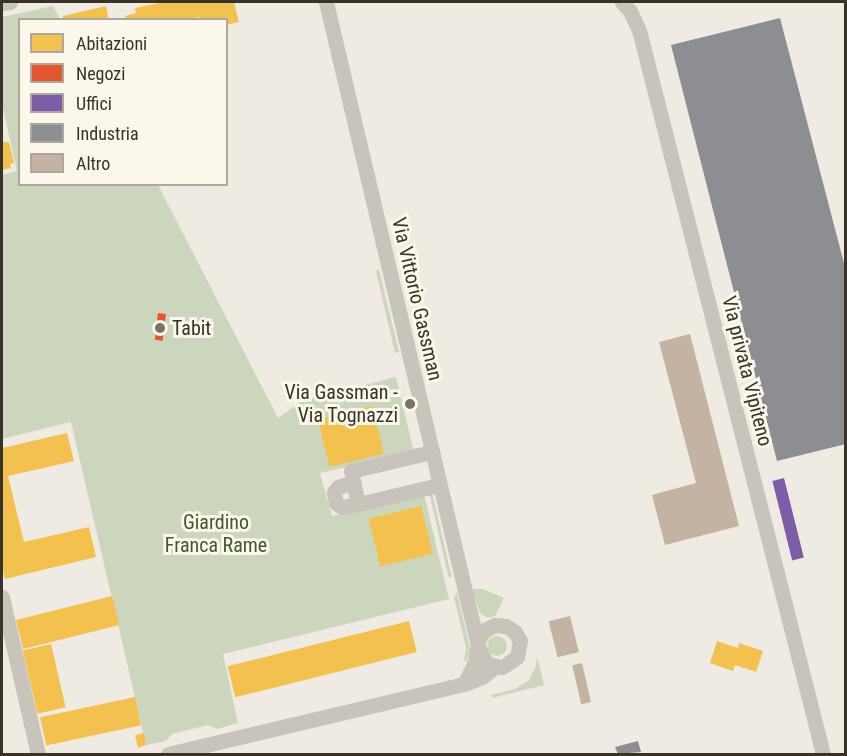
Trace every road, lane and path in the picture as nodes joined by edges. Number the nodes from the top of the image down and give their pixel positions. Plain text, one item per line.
1 (10, 2) edge
2 (326, 2) edge
3 (622, 2) edge
4 (2, 3) edge
5 (431, 452) junction
6 (344, 485) dead end
7 (439, 485) junction
8 (358, 504) junction
9 (2, 597) edge
10 (468, 605) junction
11 (490, 627) junction
12 (478, 647) junction
13 (495, 667) junction
14 (464, 684) junction
15 (38, 754) edge
16 (168, 754) edge
17 (823, 754) edge

1 - 4 street
2 - 5 street, Via Vittorio Gassman
3 - 17 street, Via privata Vipiteno
5 - 7 street, Via Vittorio Gassman
5 - 8 street
6 - 8 street
7 - 8 street
7 - 10 street, Via Vittorio Gassman
9 - 15 street
10 - 11 street
10 - 12 street, Via Vittorio Gassman
11 - 12 street
11 - 13 street
12 - 13 street, Via Vittorio Gassman
12 - 14 street
13 - 14 street
14 - 16 street

